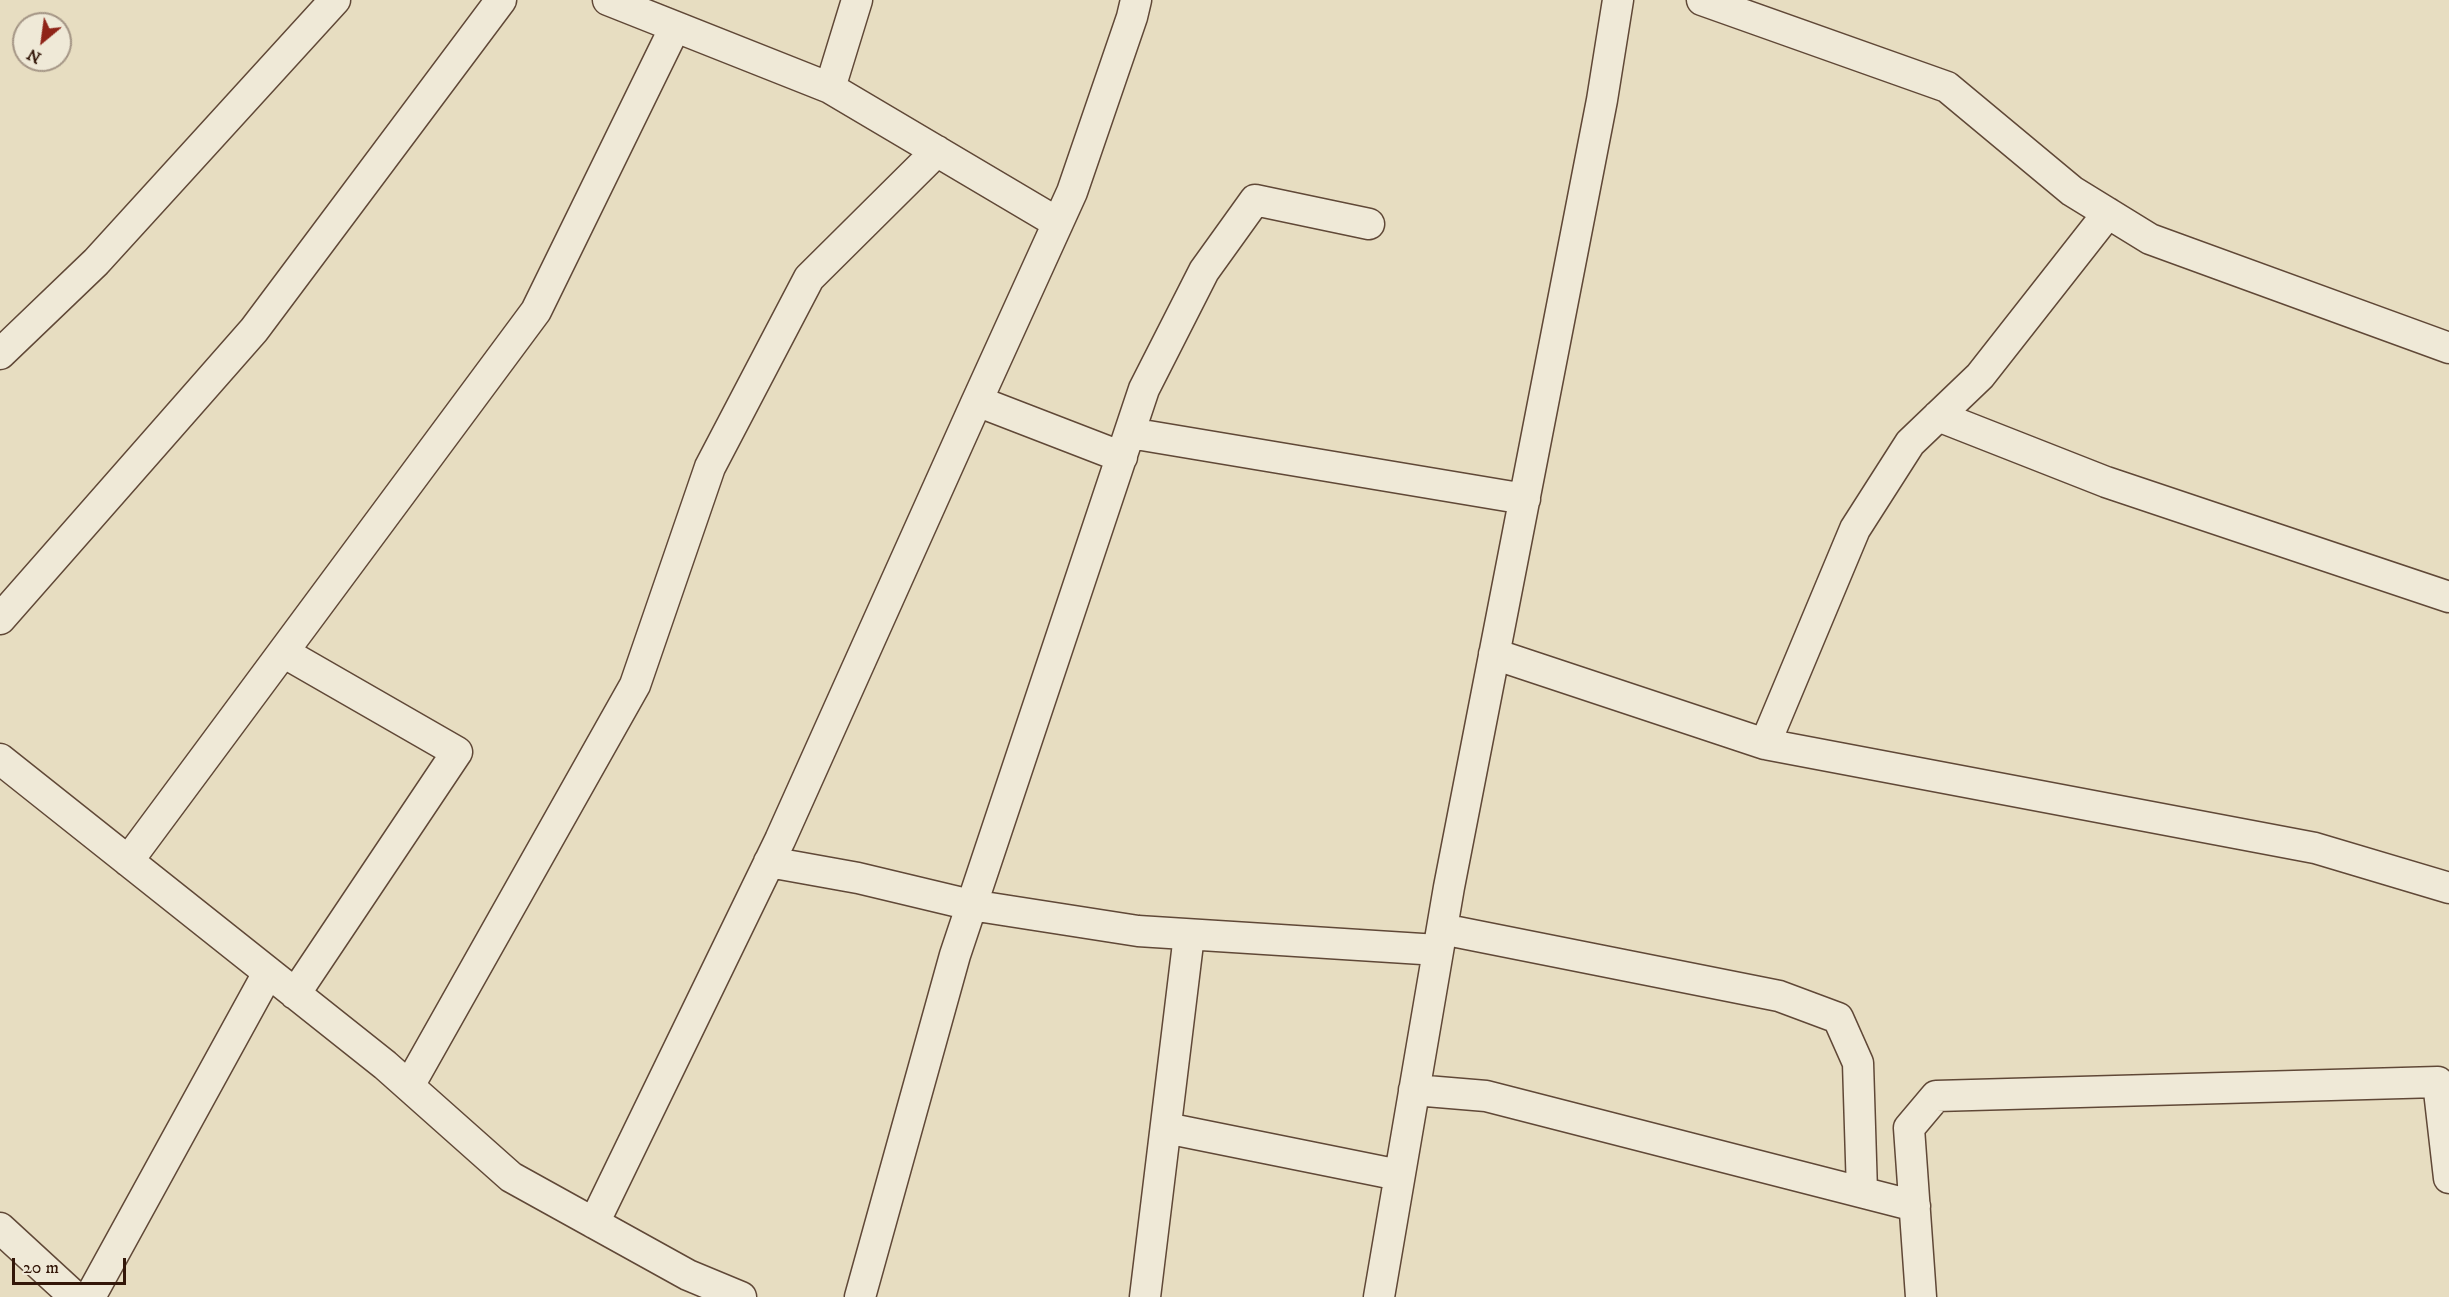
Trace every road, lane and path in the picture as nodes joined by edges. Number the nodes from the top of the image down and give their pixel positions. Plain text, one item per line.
1 (335, 0) edge
2 (501, 0) edge
3 (608, 0) edge
4 (857, 0) edge
5 (1136, 0) edge
6 (1618, 0) edge
7 (1702, 0) edge
8 (675, 27) junction
9 (830, 88) junction
10 (937, 152) junction
11 (2108, 213) junction
12 (1058, 223) junction
13 (1369, 224) dead end
14 (2449, 348) edge
15 (0, 354) edge
16 (977, 401) junction
17 (1938, 416) junction
18 (1126, 445) junction
19 (1525, 499) junction
20 (2449, 597) edge
21 (0, 619) edge
22 (283, 652) junction
23 (1494, 654) junction
24 (1765, 744) junction
25 (0, 759) edge
26 (128, 861) junction
27 (769, 862) junction
28 (2449, 888) edge
29 (971, 905) junction
30 (1189, 935) junction
31 (1440, 939) junction
32 (268, 973) junction
33 (295, 994) junction
34 (409, 1086) junction
35 (1414, 1090) junction
36 (1166, 1128) junction
37 (1400, 1175) junction
38 (2449, 1179) edge
39 (1862, 1192) junction
40 (1915, 1206) junction
41 (594, 1223) junction
42 (0, 1228) edge
43 (705, 1289) edge
44 (75, 1297) edge
45 (90, 1297) edge
46 (741, 1297) edge
47 (860, 1297) edge
48 (1144, 1297) edge
49 (1379, 1297) edge
50 (1922, 1297) edge

1 - 15 street
2 - 21 street
3 - 8 street
4 - 9 street
5 - 12 street
6 - 19 street
7 - 11 street
8 - 9 street
8 - 22 street
9 - 10 street
10 - 12 street
10 - 34 street
11 - 14 street
11 - 17 street
12 - 16 street
13 - 18 street
16 - 18 street
16 - 27 street
17 - 20 street
17 - 24 street
18 - 19 street
18 - 29 street
19 - 23 street
22 - 26 street
22 - 33 street
23 - 24 street
23 - 31 street
24 - 28 street
25 - 26 street
26 - 32 street
27 - 29 street
27 - 41 street
29 - 30 street
29 - 47 street
30 - 31 street
30 - 36 street
31 - 35 street
31 - 39 street
32 - 33 street
32 - 45 street
33 - 34 street
34 - 41 street
35 - 37 street
35 - 39 street
36 - 37 street
36 - 48 street
37 - 49 street
38 - 40 street
39 - 40 street
40 - 50 street
41 - 43 street
42 - 44 street
43 - 46 street

